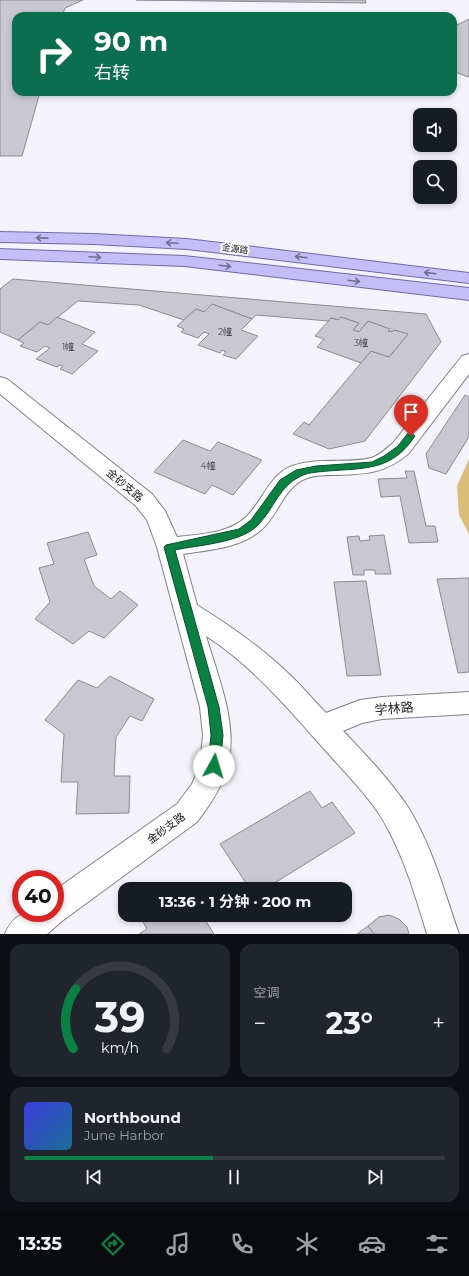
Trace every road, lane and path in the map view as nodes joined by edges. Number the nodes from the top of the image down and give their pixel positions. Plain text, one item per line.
1 (0, 237) edge
2 (0, 254) edge
3 (469, 278) edge
4 (469, 294) edge
5 (469, 360) edge
6 (0, 384) edge
7 (169, 547) junction
8 (188, 612) junction
9 (469, 703) edge
10 (322, 726) junction
11 (64, 902) edge
12 (38, 922) edge
13 (21, 934) edge
14 (443, 934) edge

3 -> 1 main road, 金源路
2 -> 4 main road, 金源路
5 - 7 street
6 - 7 street, 金砂支路
7 - 8 street, 金砂支路
8 - 10 street
8 - 11 street, 金砂支路
9 - 10 street, 学林路
10 - 14 street
12 - 13 street

